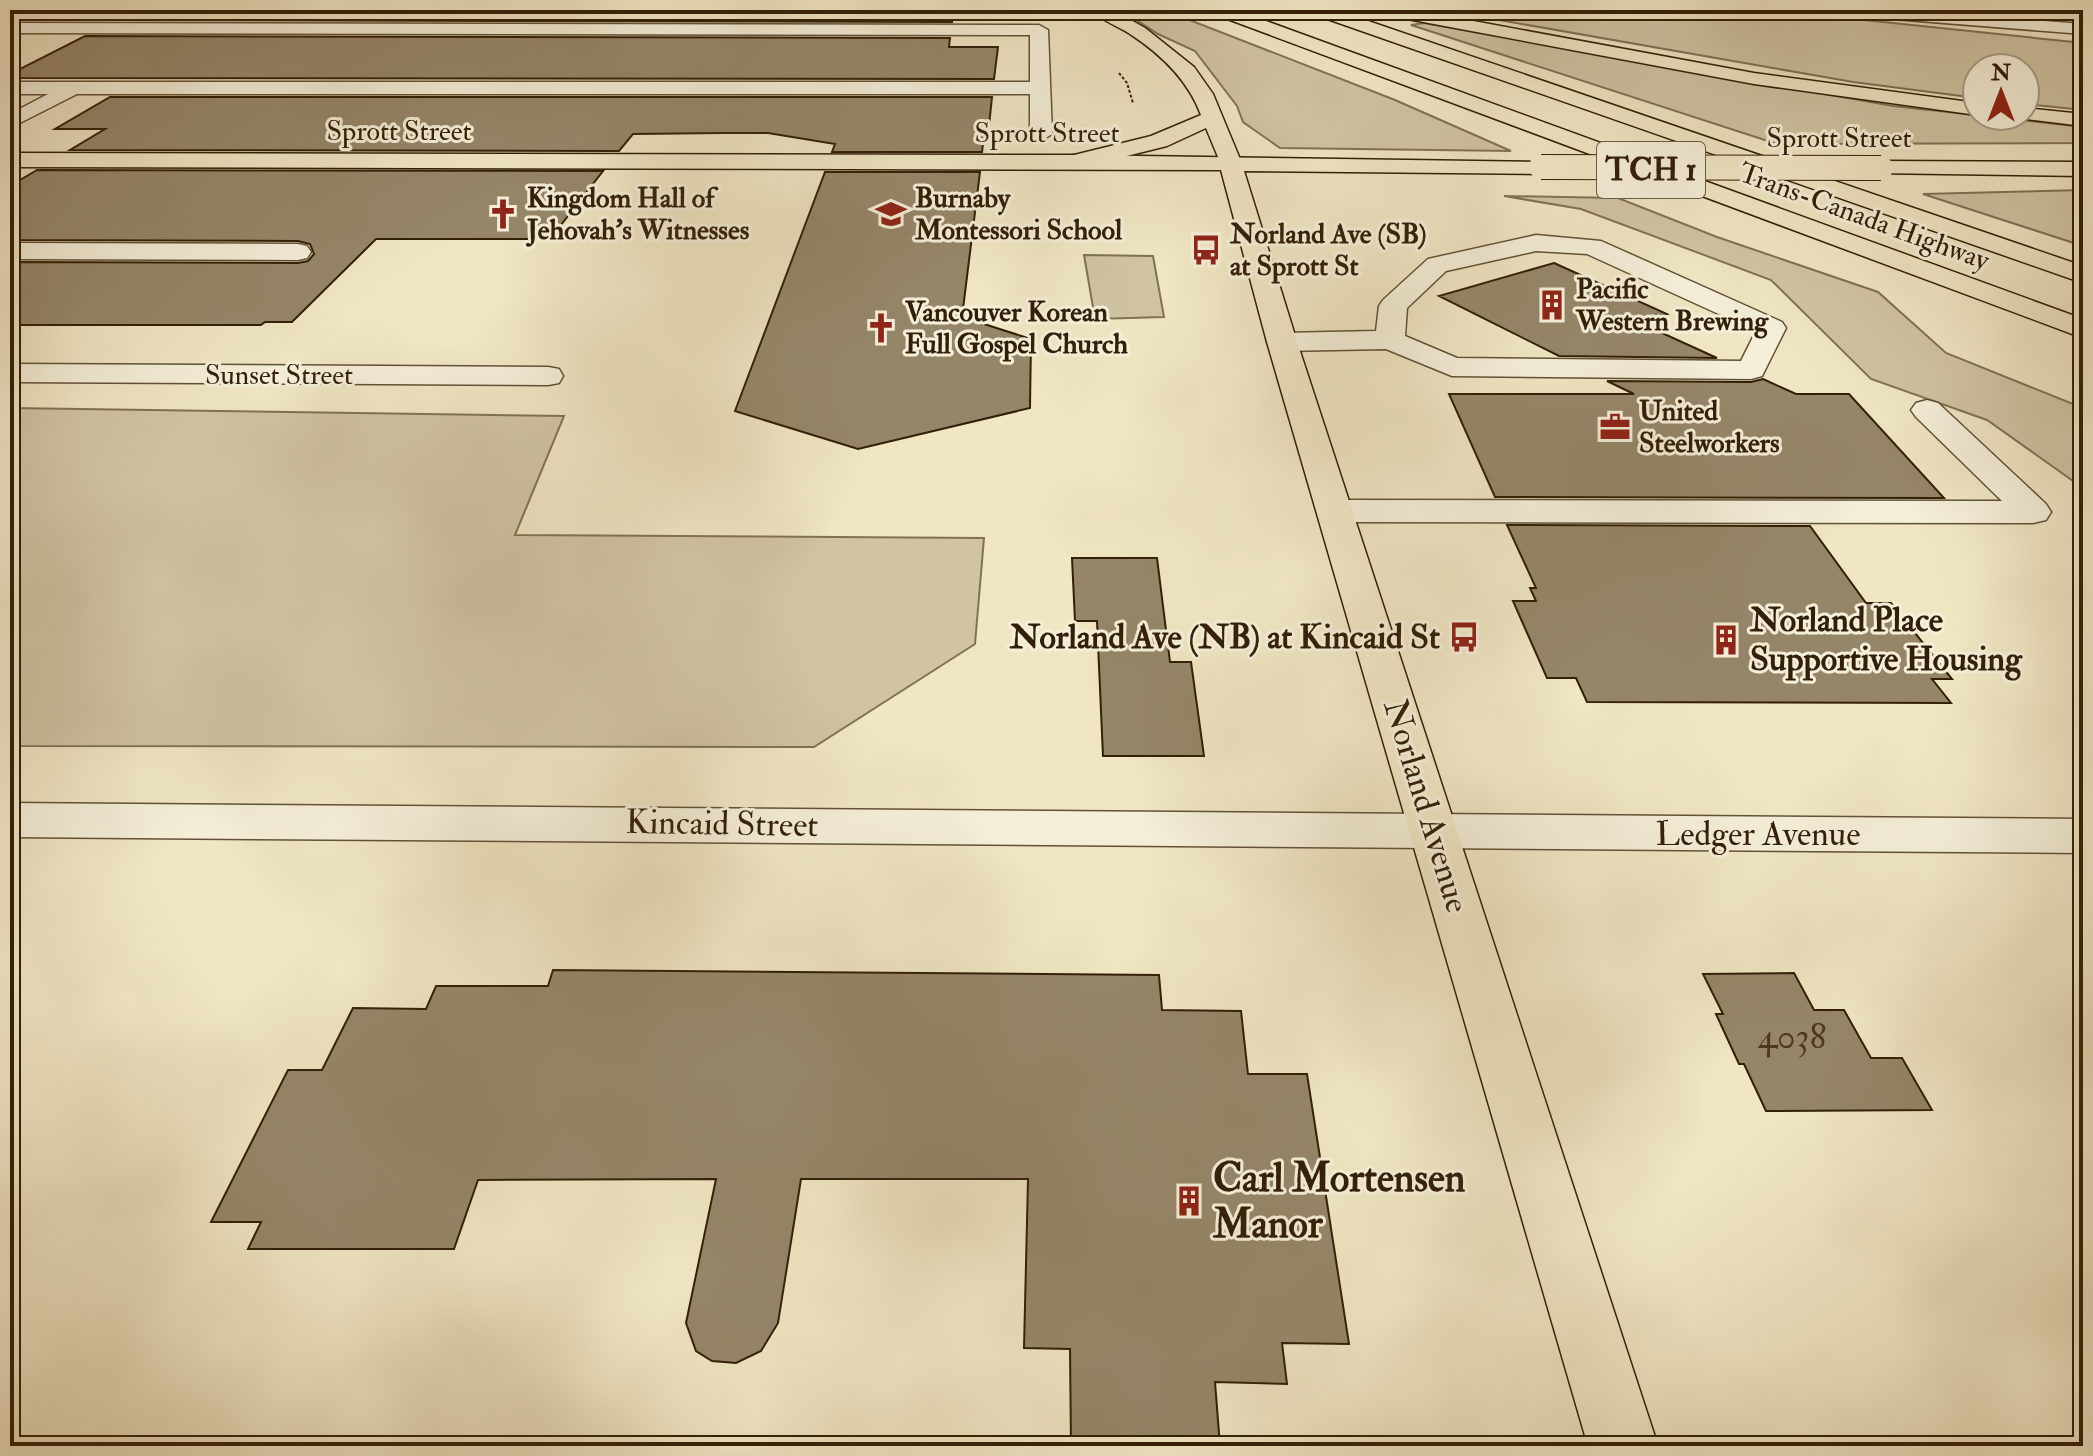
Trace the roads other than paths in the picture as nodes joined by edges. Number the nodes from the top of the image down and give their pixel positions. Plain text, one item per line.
1 (219, 10) edge
2 (1101, 10) edge
3 (1220, 10) edge
4 (1319, 10) edge
5 (1386, 10) edge
6 (1843, 10) edge
7 (10, 28) edge
8 (184, 28) junction
9 (2083, 29) edge
10 (145, 50) dead end
11 (117, 65) dead end
12 (10, 88) edge
13 (75, 88) junction
14 (1040, 88) junction
15 (1961, 107) edge
16 (2041, 116) edge
17 (1210, 119) junction
18 (2083, 120) edge
19 (10, 122) edge
20 (1041, 134) dead end
21 (10, 160) edge
22 (1074, 162) junction
23 (1231, 164) junction
24 (2083, 169) edge
25 (10, 251) edge
26 (298, 252) dead end
27 (2083, 275) edge
28 (2083, 329) edge
29 (1390, 340) junction
30 (1282, 342) junction
31 (10, 373) edge
32 (548, 376) dead end
33 (1927, 410) dead end
34 (1336, 511) junction
35 (10, 820) edge
36 (1434, 831) junction
37 (2083, 836) edge
38 (1623, 1446) edge

1 - 8 street
2 - 17 main road, Norland Avenue
3 - 28 main road, Trans-Canada Highway / TCH 1
4 - 27 main road, Trans-Canada Highway / TCH 1
5 - 15 main road
6 - 9 street
7 - 8 street
8 - 10 street
8 - 14 street
11 - 13 street
12 - 13 street
13 - 14 street
13 - 19 street
14 - 20 street
16 - 18 main road
17 - 22 main road
17 - 23 main road, Norland Avenue
21 - 22 main road, Sprott Street
22 - 23 main road, Sprott Street
23 - 24 main road, Sprott Street, bridge
23 - 30 main road, Norland Avenue
25 - 26 street
29 - 29 street
29 - 30 street
30 - 34 main road, Norland Avenue
31 - 32 street, Sunset Street
33 - 34 street
34 - 36 main road, Norland Avenue
35 - 36 street, Kincaid Street
36 - 37 street, Ledger Avenue
36 - 38 main road, Norland Avenue

